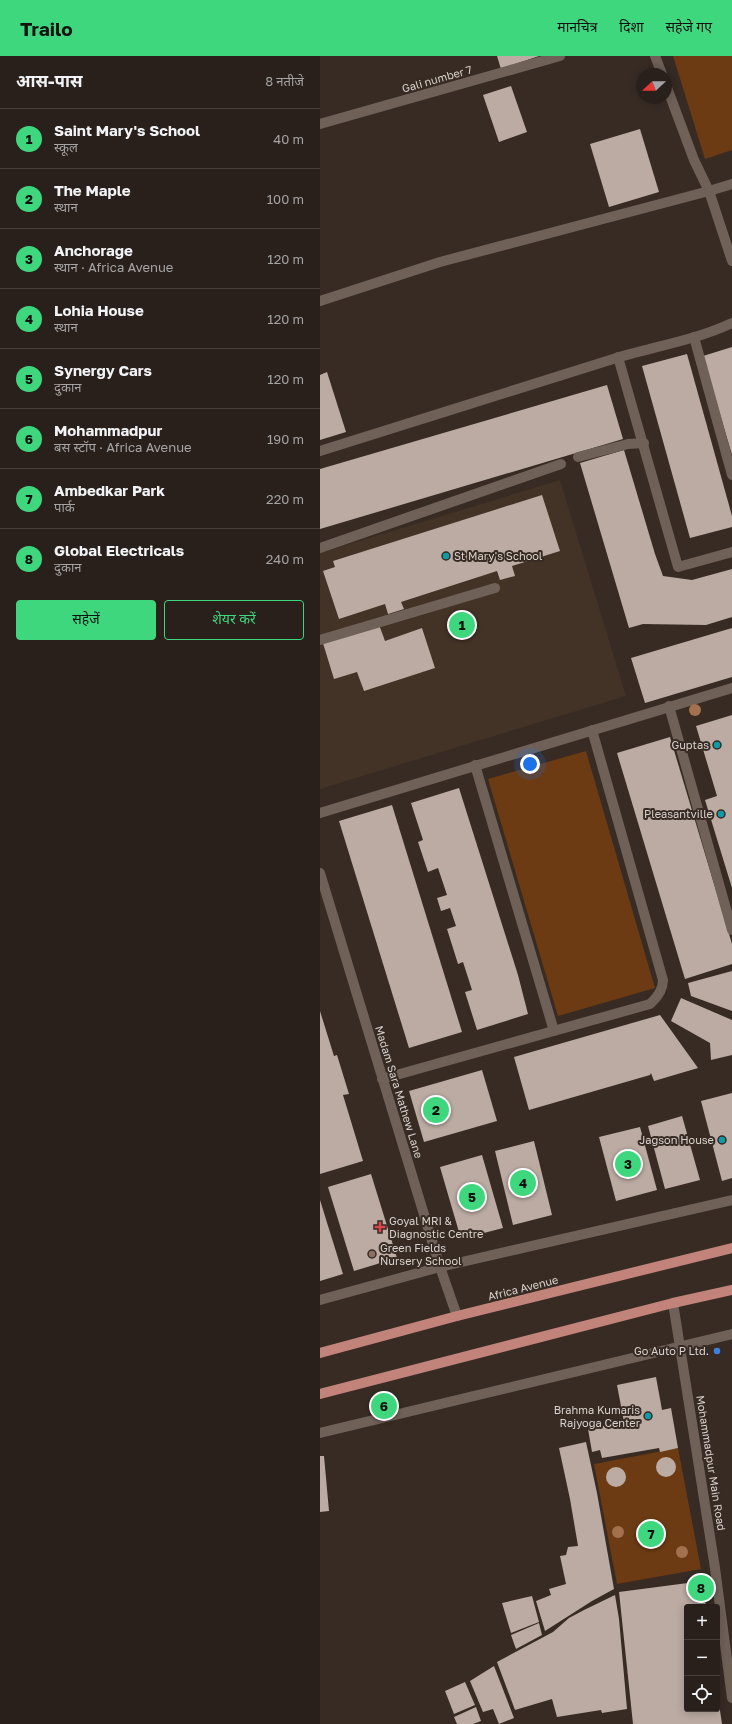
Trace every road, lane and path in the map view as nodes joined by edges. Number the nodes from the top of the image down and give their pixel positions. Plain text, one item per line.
1 (560, 56) edge
2 (655, 56) edge
3 (660, 68) edge
4 (672, 101) edge
5 (320, 124) edge
6 (732, 184) edge
7 (709, 191) junction
8 (732, 261) edge
9 (320, 301) edge
10 (732, 323) edge
11 (694, 337) junction
12 (618, 357) junction
13 (644, 443) junction
14 (320, 451) edge
15 (578, 457) dead end
16 (561, 464) dead end
17 (732, 475) edge
18 (320, 548) edge
19 (732, 552) edge
20 (495, 588) dead end
21 (320, 640) edge
22 (732, 688) edge
23 (670, 706) junction
24 (592, 730) junction
25 (475, 766) junction
26 (320, 813) edge
27 (320, 873) edge
28 (325, 906) edge
29 (732, 930) edge
30 (554, 1031) junction
31 (382, 1079) junction
32 (732, 1200) edge
33 (732, 1248) edge
34 (440, 1267) junction
35 (732, 1290) edge
36 (320, 1300) edge
37 (673, 1303) junction
38 (457, 1316) junction
39 (732, 1334) edge
40 (681, 1346) junction
41 (320, 1353) edge
42 (320, 1394) edge
43 (320, 1433) edge
44 (732, 1698) edge

1 - 5 street, Gali number 7
2 - 3 street
4 - 7 street
6 - 7 street
7 - 8 street
7 - 9 street
10 - 11 street
11 - 12 street
11 - 17 street
12 - 13 street
12 - 14 street
13 - 15 street
13 - 19 street
16 - 18 street
20 - 21 street
22 - 23 street
23 - 24 street
23 - 29 street
24 - 25 street
24 - 30 street
25 - 26 street
25 - 30 street
27 - 28 street, Madam Sara Mathew Lane
28 - 31 street, Madam Sara Mathew Lane
30 - 31 street
31 - 34 street, Madam Sara Mathew Lane
32 - 34 street
33 - 38 main road, Africa Avenue
34 - 36 street
34 - 38 street, Madam Sara Mathew Lane
35 - 37 main road
37 - 40 street, Mohammadpur Main Road
37 - 42 main road
38 - 41 main road, Africa Avenue
39 - 40 street
40 - 43 street
40 - 44 street, Mohammadpur Main Road

